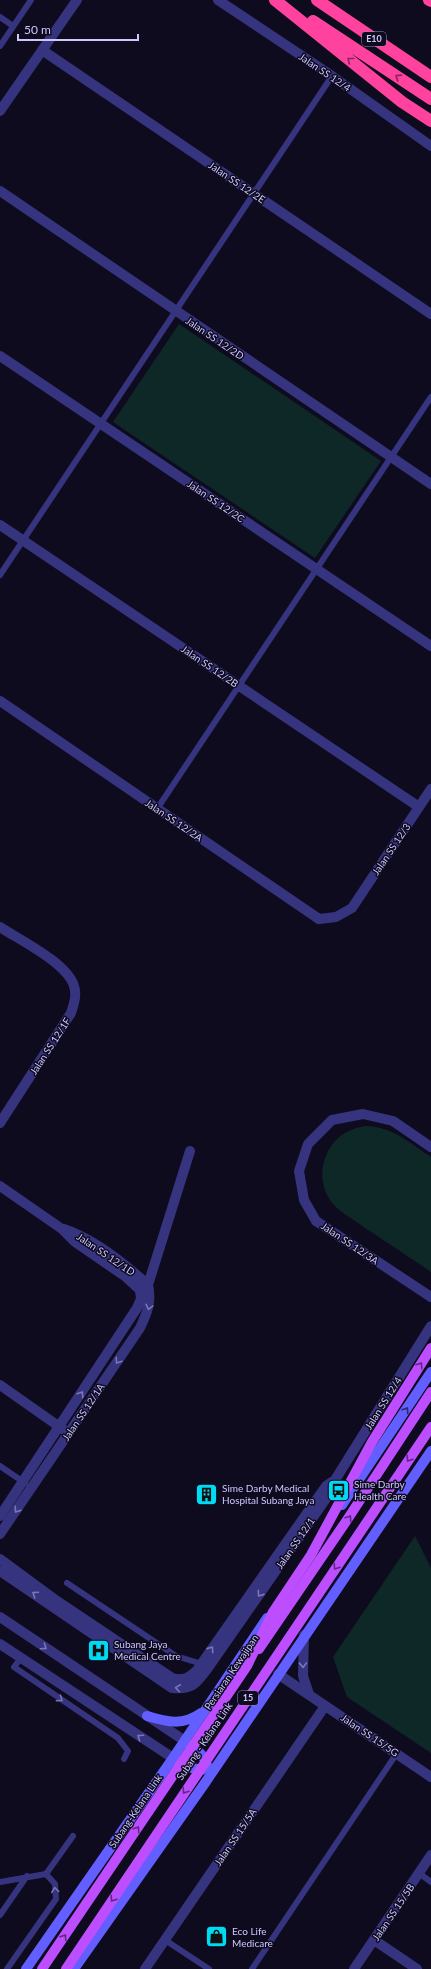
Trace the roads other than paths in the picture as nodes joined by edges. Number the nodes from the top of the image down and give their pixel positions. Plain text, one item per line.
1 (31, 0) edge
2 (77, 0) edge
3 (218, 0) edge
4 (274, 0) edge
5 (317, 0) edge
6 (286, 8) junction
7 (0, 17) edge
8 (13, 26) junction
9 (0, 46) edge
10 (42, 50) junction
11 (332, 76) junction
12 (431, 77) edge
13 (431, 99) edge
14 (0, 111) edge
15 (431, 121) edge
16 (431, 146) edge
17 (0, 191) edge
18 (254, 194) junction
19 (176, 311) junction
20 (431, 314) edge
21 (0, 356) edge
22 (431, 397) edge
23 (101, 424) junction
24 (391, 457) junction
25 (431, 484) edge
26 (0, 525) edge
27 (23, 540) junction
28 (317, 569) junction
29 (0, 575) edge
30 (431, 646) edge
31 (239, 686) junction
32 (0, 701) edge
33 (431, 789) edge
34 (419, 807) junction
35 (158, 809) junction
36 (352, 908) joint
37 (0, 927) edge
38 (0, 1123) edge
39 (431, 1147) edge
40 (190, 1151) dead end
41 (0, 1186) edge
42 (144, 1287) junction
43 (431, 1297) edge
44 (431, 1326) edge
45 (431, 1348) edge
46 (431, 1372) edge
47 (0, 1386) edge
48 (431, 1392) edge
49 (59, 1426) junction
50 (431, 1427) edge
51 (69, 1433) junction
52 (431, 1451) edge
53 (0, 1466) edge
54 (335, 1480) joint
55 (23, 1481) junction
56 (32, 1488) junction
57 (0, 1516) edge
58 (0, 1534) edge
59 (0, 1559) edge
60 (0, 1571) edge
61 (67, 1584) dead end
62 (329, 1599) junction
63 (0, 1617) edge
64 (304, 1636) junction
65 (0, 1644) edge
66 (21, 1658) junction
67 (205, 1666) junction
68 (247, 1666) junction
69 (278, 1674) junction
70 (309, 1694) junction
71 (326, 1706) junction
72 (205, 1710) junction
73 (147, 1716) junction
74 (185, 1741) junction
75 (397, 1753) junction
76 (173, 1758) junction
77 (124, 1759) dead end
78 (207, 1765) junction
79 (431, 1776) edge
80 (205, 1783) junction
81 (73, 1836) dead end
82 (431, 1855) edge
83 (419, 1873) junction
84 (46, 1874) junction
85 (27, 1876) junction
86 (0, 1882) edge
87 (431, 1882) edge
88 (0, 1915) edge
89 (165, 1940) junction
90 (374, 1940) junction
91 (7, 1969) edge
92 (26, 1969) edge
93 (42, 1969) edge
94 (66, 1969) edge
95 (74, 1969) edge
96 (145, 1969) edge
97 (209, 1969) edge
98 (252, 1969) edge
99 (354, 1969) edge
100 (417, 1969) edge

1 - 8 lane
2 - 10 street
3 - 11 street, Jalan SS 12/4
4 - 6 highway
5 - 12 highway, E10
13 -> 6 highway
15 -> 6 highway
7 - 8 lane
8 - 9 lane
10 - 14 street
10 - 18 street, Jalan SS 12/2E
11 - 16 street, Jalan SS 12/4
11 - 18 lane
17 - 19 street, Jalan SS 12/2D
18 - 19 lane
18 - 20 street, Jalan SS 12/2E
19 - 23 lane
19 - 24 street, Jalan SS 12/2D
21 - 23 street, Jalan SS 12/2C
22 - 24 lane
23 - 27 lane
23 - 28 street, Jalan SS 12/2C
24 - 25 street, Jalan SS 12/2D
24 - 28 lane
26 - 27 street, Jalan SS 12/2B
27 - 29 lane
27 - 31 street, Jalan SS 12/2B
28 - 30 street, Jalan SS 12/2C
28 - 31 lane
31 - 34 street, Jalan SS 12/2B
31 - 35 lane
32 - 35 street, Jalan SS 12/2A
33 - 34 street, Jalan SS 12/3
34 - 36 street, Jalan SS 12/3
35 - 36 street, Jalan SS 12/2A
37 - 38 street, Jalan SS 12/1F
39 - 43 street, Jalan SS 12/3A
40 - 42 street
41 - 42 street, Jalan SS 12/1D
49 -> 42 street, Jalan SS 12/1A
42 -> 51 street, Jalan SS 12/1A
44 - 54 street, Jalan SS 12/4
68 -> 45 main road, bridge
72 -> 46 main road, Persiaran Kewajipan
47 - 49 street
68 -> 48 main road, 15, bridge
49 - 51 street
49 - 55 street, Jalan SS 12/1A
50 -> 94 main road, Subang - Kelana Link / 15, bridge
51 - 56 street, Jalan SS 12/1A
52 - 62 main road
53 - 55 lane
54 - 67 street, Jalan SS 12/1
55 - 56 lane
55 - 57 street, Jalan SS 12/1A
56 -> 58 street, Jalan SS 12/1A
59 - 67 street, Jalan SS 12/1
67 -> 60 street, Jalan SS 12/1
61 - 67 lane
62 - 64 main road
62 - 78 main road
63 -> 73 street
64 - 69 main road
64 -> 70 street
65 - 66 street
76 -> 66 street
66 -> 77 lane
93 -> 68 main road, Subang-Kelana Link / 15, bridge
69 - 70 street, Jalan SS 15/5G
69 - 80 main road
70 - 71 street, Jalan SS 15/5G
71 - 75 street, Jalan SS 15/5G
71 - 89 street, Jalan SS 15/5A
72 - 73 main road
72 - 74 main road, Persiaran Kewajipan
73 - 74 street
74 - 76 main road, Persiaran Kewajipan
74 - 78 main road
75 - 79 street, Jalan SS 15/5G
75 - 98 lane
76 - 78 main road
76 - 92 main road, Persiaran Kewajipan
78 - 80 main road
80 - 95 main road
81 - 84 lane
82 - 83 street, Jalan SS 15/5B
83 - 87 lane
83 - 90 street, Jalan SS 15/5B
84 - 85 lane
91 -> 84 lane
85 - 86 lane
85 - 88 lane
89 - 96 street, Jalan SS 15/5A
89 - 97 lane
90 - 99 street, Jalan SS 15/5B
90 - 100 street

